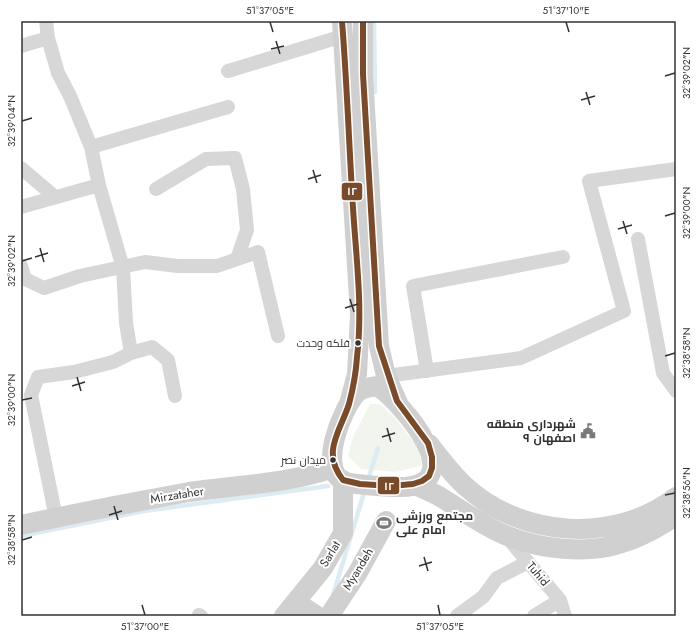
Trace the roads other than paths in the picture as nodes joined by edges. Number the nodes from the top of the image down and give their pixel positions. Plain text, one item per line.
1 (46, 21) edge
2 (363, 21) edge
3 (342, 29) edge
4 (48, 38) junction
5 (21, 46) edge
6 (228, 71) dead end
7 (228, 107) dead end
8 (92, 147) junction
9 (21, 168) edge
10 (676, 169) edge
11 (99, 185) junction
12 (156, 189) dead end
13 (54, 196) junction
14 (21, 207) edge
15 (638, 239) dead end
16 (563, 257) dead end
17 (237, 259) junction
18 (123, 268) junction
19 (22, 275) edge
20 (278, 336) dead end
21 (131, 353) junction
22 (427, 370) junction
23 (386, 376) junction
24 (676, 391) edge
25 (175, 396) dead end
26 (398, 403) junction
27 (349, 404) junction
28 (427, 441) junction
29 (338, 474) junction
30 (415, 485) junction
31 (676, 497) edge
32 (676, 516) edge
33 (56, 518) junction
34 (386, 521) dead end
35 (21, 525) edge
36 (506, 536) junction
37 (355, 538) junction
38 (528, 562) junction
39 (560, 600) junction
40 (290, 609) edge
41 (320, 615) edge
42 (457, 616) edge
43 (534, 616) edge
44 (565, 616) edge

1 - 4 street
2 - 23 main road
3 - 6 street
3 - 27 main road
4 - 5 street
4 - 8 street
7 - 8 street
8 - 11 street
9 - 13 street
10 - 22 street
11 - 13 street
11 - 18 street
12 - 17 street
13 - 14 street
15 - 24 street
16 - 22 street
17 - 18 street
17 - 20 street
18 - 19 street
18 - 21 street
21 - 25 street
21 - 33 street
22 - 23 street
23 - 26 main road
26 - 27 main road
26 - 28 main road
27 - 29 main road
28 - 30 main road
28 - 31 main road
29 - 30 main road
29 - 33 main road, Mirzataher
29 - 37 main road, Sarlat
30 - 36 main road
32 - 36 main road
33 - 35 main road, Mirzataher
34 - 37 main road, Myandeh
36 - 38 street, Tuhid
37 - 40 main road, Sarlat
37 - 41 main road, Myandeh
38 - 39 street, Tuhid
38 - 42 street
39 - 43 street
39 - 44 street, Tuhid
40 - 41 main road

